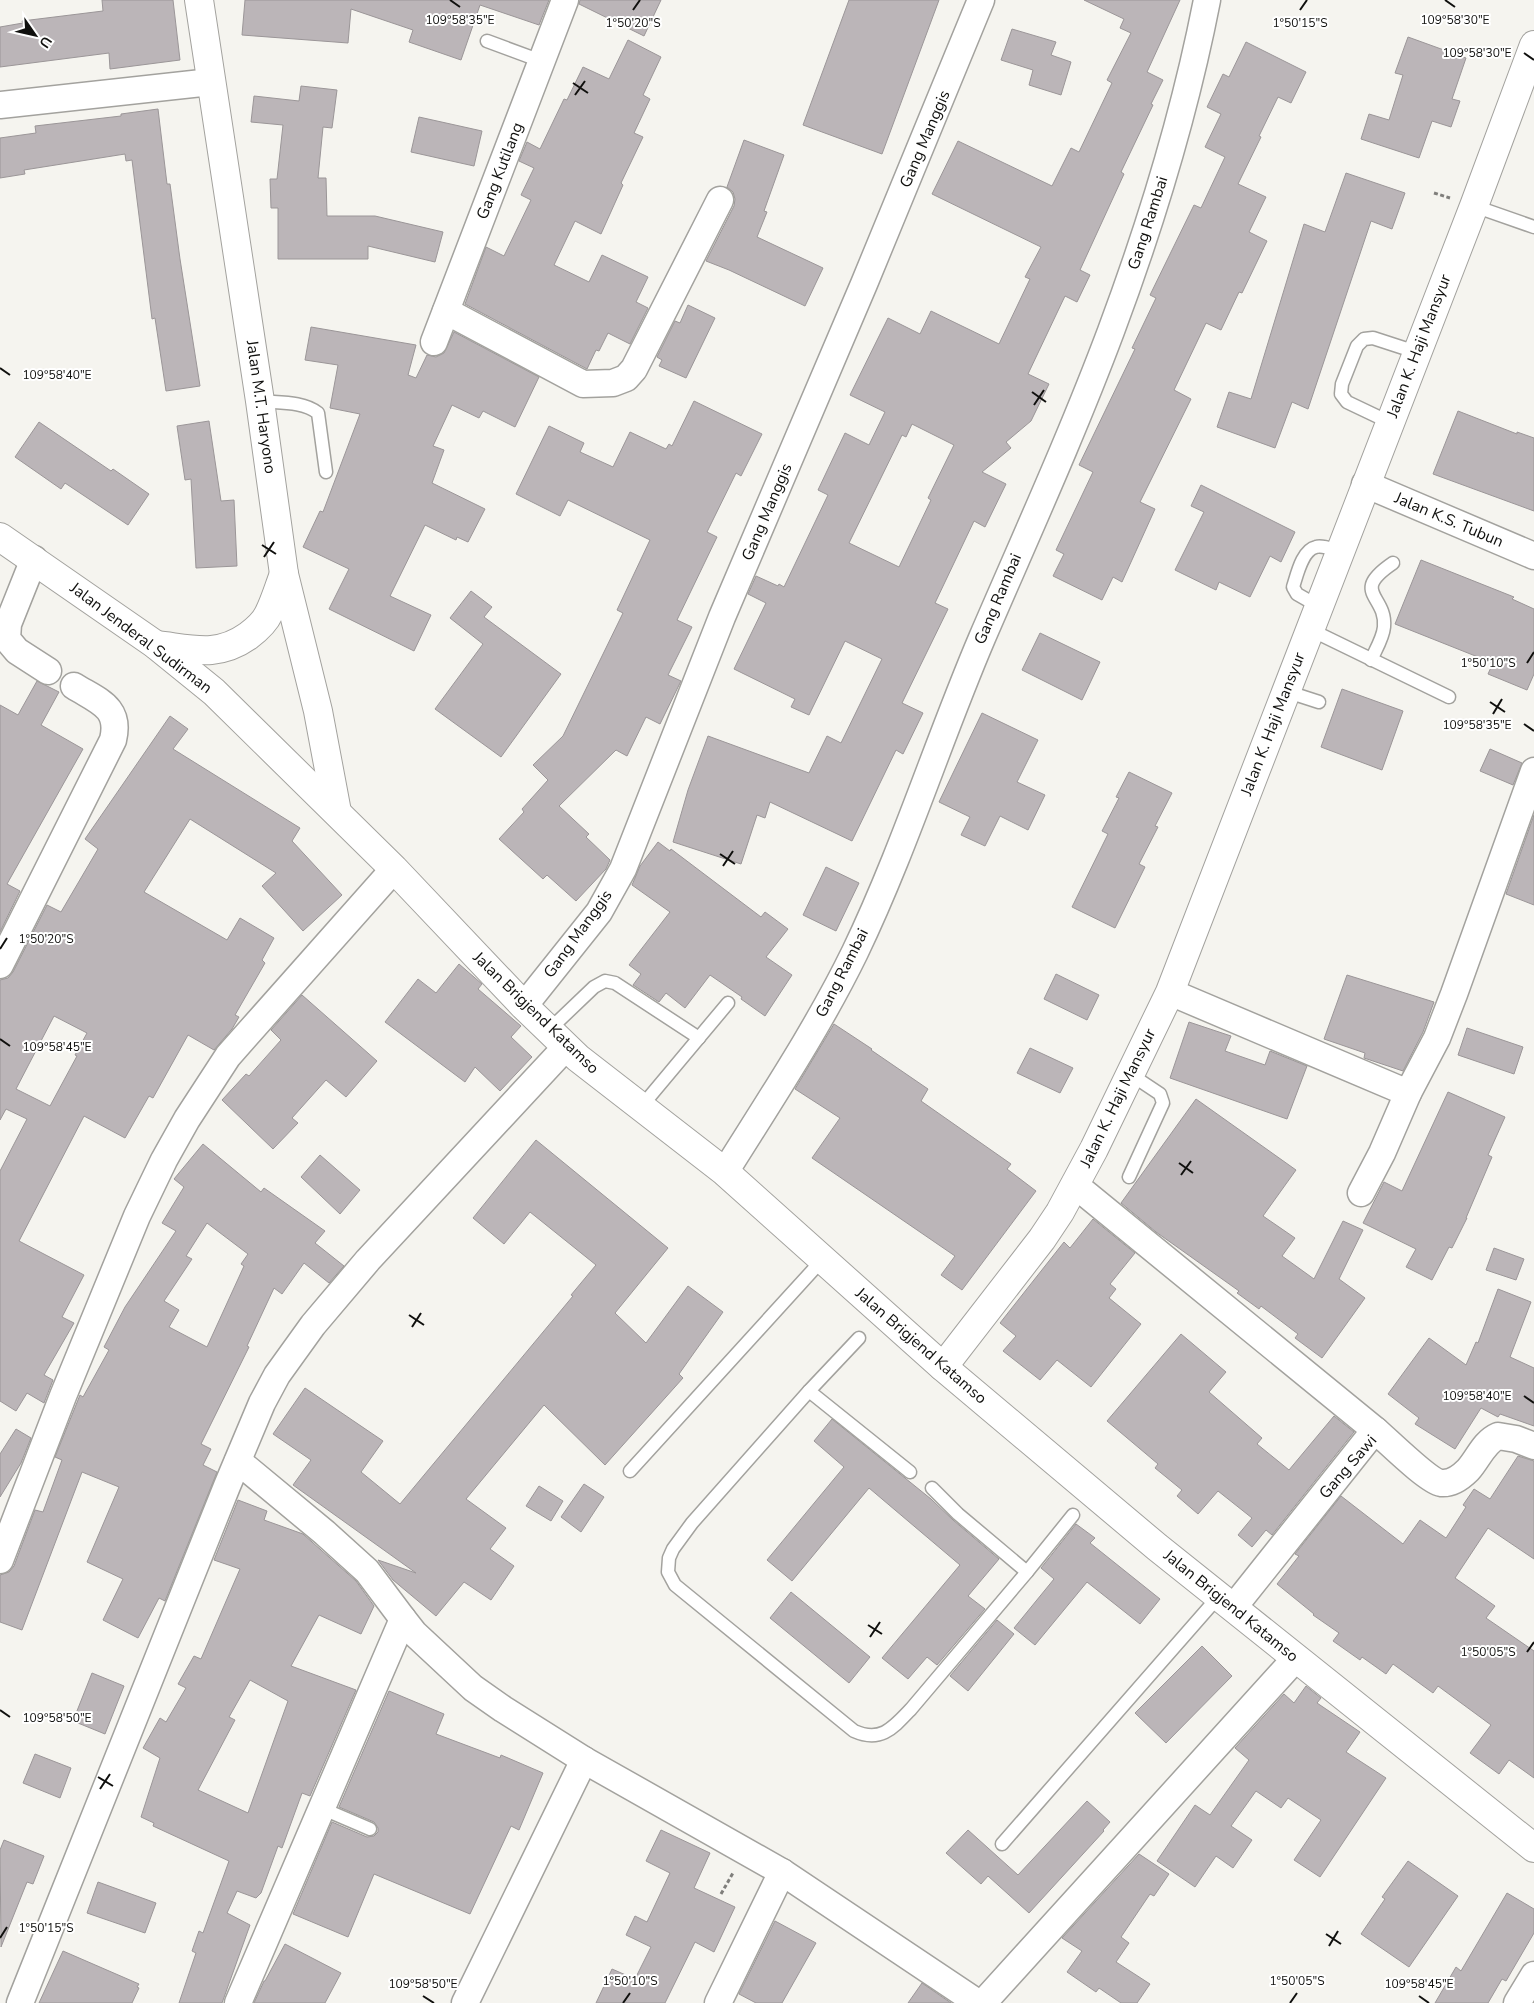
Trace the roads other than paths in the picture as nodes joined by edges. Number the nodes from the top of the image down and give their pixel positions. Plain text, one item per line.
1 (199, 0) edge
2 (565, 0) edge
3 (981, 0) edge
4 (1207, 0) edge
5 (487, 41) dead end
6 (1534, 45) edge
7 (541, 61) junction
8 (210, 82) junction
9 (0, 105) edge
10 (720, 200) dead end
11 (1474, 206) junction
12 (1534, 227) edge
13 (446, 311) junction
14 (434, 342) dead end
15 (1416, 352) junction
16 (260, 401) junction
17 (1389, 422) junction
18 (326, 472) dead end
19 (1365, 484) junction
20 (0, 537) edge
21 (1534, 556) edge
22 (34, 559) junction
23 (1393, 564) dead end
24 (284, 574) junction
25 (1313, 618) junction
26 (156, 645) junction
27 (1372, 660) junction
28 (48, 671) dead end
29 (74, 686) dead end
30 (1285, 691) junction
31 (1449, 697) dead end
32 (1319, 702) dead end
33 (1534, 771) edge
34 (337, 812) junction
35 (394, 869) junction
36 (0, 965) edge
37 (1170, 992) junction
38 (728, 1003) dead end
39 (524, 1006) junction
40 (558, 1038) junction
41 (699, 1038) junction
42 (1130, 1074) junction
43 (1408, 1093) junction
44 (641, 1106) junction
45 (725, 1172) junction
46 (1129, 1177) dead end
47 (1075, 1186) junction
48 (1361, 1193) dead end
49 (823, 1259) junction
50 (859, 1338) dead end
51 (943, 1367) junction
52 (809, 1391) junction
53 (1375, 1430) junction
54 (1534, 1446) edge
55 (238, 1461) junction
56 (630, 1471) dead end
57 (910, 1472) dead end
58 (932, 1488) dead end
59 (1073, 1515) dead end
60 (0, 1560) edge
61 (1027, 1572) junction
62 (1226, 1602) junction
63 (403, 1619) junction
64 (1296, 1658) junction
65 (584, 1760) junction
66 (321, 1808) junction
67 (370, 1829) dead end
68 (1002, 1844) dead end
69 (1534, 1848) edge
70 (782, 1872) junction
71 (1534, 1974) edge
72 (20, 2003) edge
73 (238, 2003) edge
74 (465, 2003) edge
75 (718, 2003) edge
76 (978, 2003) edge
77 (983, 2003) edge
78 (1517, 2003) edge

1 - 8 main road, Jalan M.T. Haryono
2 - 7 street, Gang Kutilang
3 - 39 street, Gang Manggis
4 - 45 street, Gang Rambai
5 - 7 lane
6 - 11 main road, Jalan K. Haji Mansyur
7 - 13 street, Gang Kutilang
8 - 9 street
8 - 16 main road, Jalan M.T. Haryono
10 - 13 street
11 - 12 lane
11 - 15 main road, Jalan K. Haji Mansyur
13 - 14 street, Gang Kutilang
15 - 17 main road, Jalan K. Haji Mansyur
15 - 17 lane
16 - 18 lane
16 - 24 main road, Jalan M.T. Haryono
17 - 19 main road, Jalan K. Haji Mansyur
19 - 21 street, Jalan K.S. Tubun
19 - 25 main road, Jalan K. Haji Mansyur
20 - 22 main road, Jalan Jenderal Sudirman
22 - 26 main road, Jalan Jenderal Sudirman
22 - 28 street
23 - 27 lane
24 - 26 main road
24 - 34 main road, Jalan M.T. Haryono
25 - 27 lane
25 - 30 main road, Jalan K. Haji Mansyur
26 - 34 main road, Jalan Jenderal Sudirman
27 - 31 lane
29 - 36 street
30 - 32 lane
30 - 37 main road, Jalan K. Haji Mansyur
33 - 43 street
34 - 35 main road, Jalan Brigjend Katamso
35 - 39 main road, Jalan Brigjend Katamso
35 - 60 street
37 - 42 main road, Jalan K. Haji Mansyur
37 - 43 street
38 - 41 lane
39 - 40 main road, Jalan Brigjend Katamso
40 - 41 lane
40 - 44 main road, Jalan Brigjend Katamso
40 - 55 street
41 - 44 lane
42 - 46 lane
42 - 47 main road, Jalan K. Haji Mansyur
43 - 48 street
44 - 45 main road, Jalan Brigjend Katamso
45 - 49 main road, Jalan Brigjend Katamso
47 - 51 main road, Jalan K. Haji Mansyur
47 - 53 street
49 - 51 main road, Jalan Brigjend Katamso
49 - 56 lane
50 - 52 lane
51 - 62 main road, Jalan Brigjend Katamso
52 - 57 lane
52 - 61 lane
53 - 54 street, Gang Sawi
53 - 62 street, Gang Sawi
55 - 63 street
55 - 72 street
58 - 61 lane
59 - 61 lane
62 - 64 main road, Jalan Brigjend Katamso
62 - 68 lane
63 - 65 street
63 - 66 street
64 - 69 main road, Jalan Brigjend Katamso
64 - 77 street
65 - 70 street
65 - 74 street
66 - 67 lane
66 - 73 street
70 - 75 street
70 - 76 street
71 - 78 street

